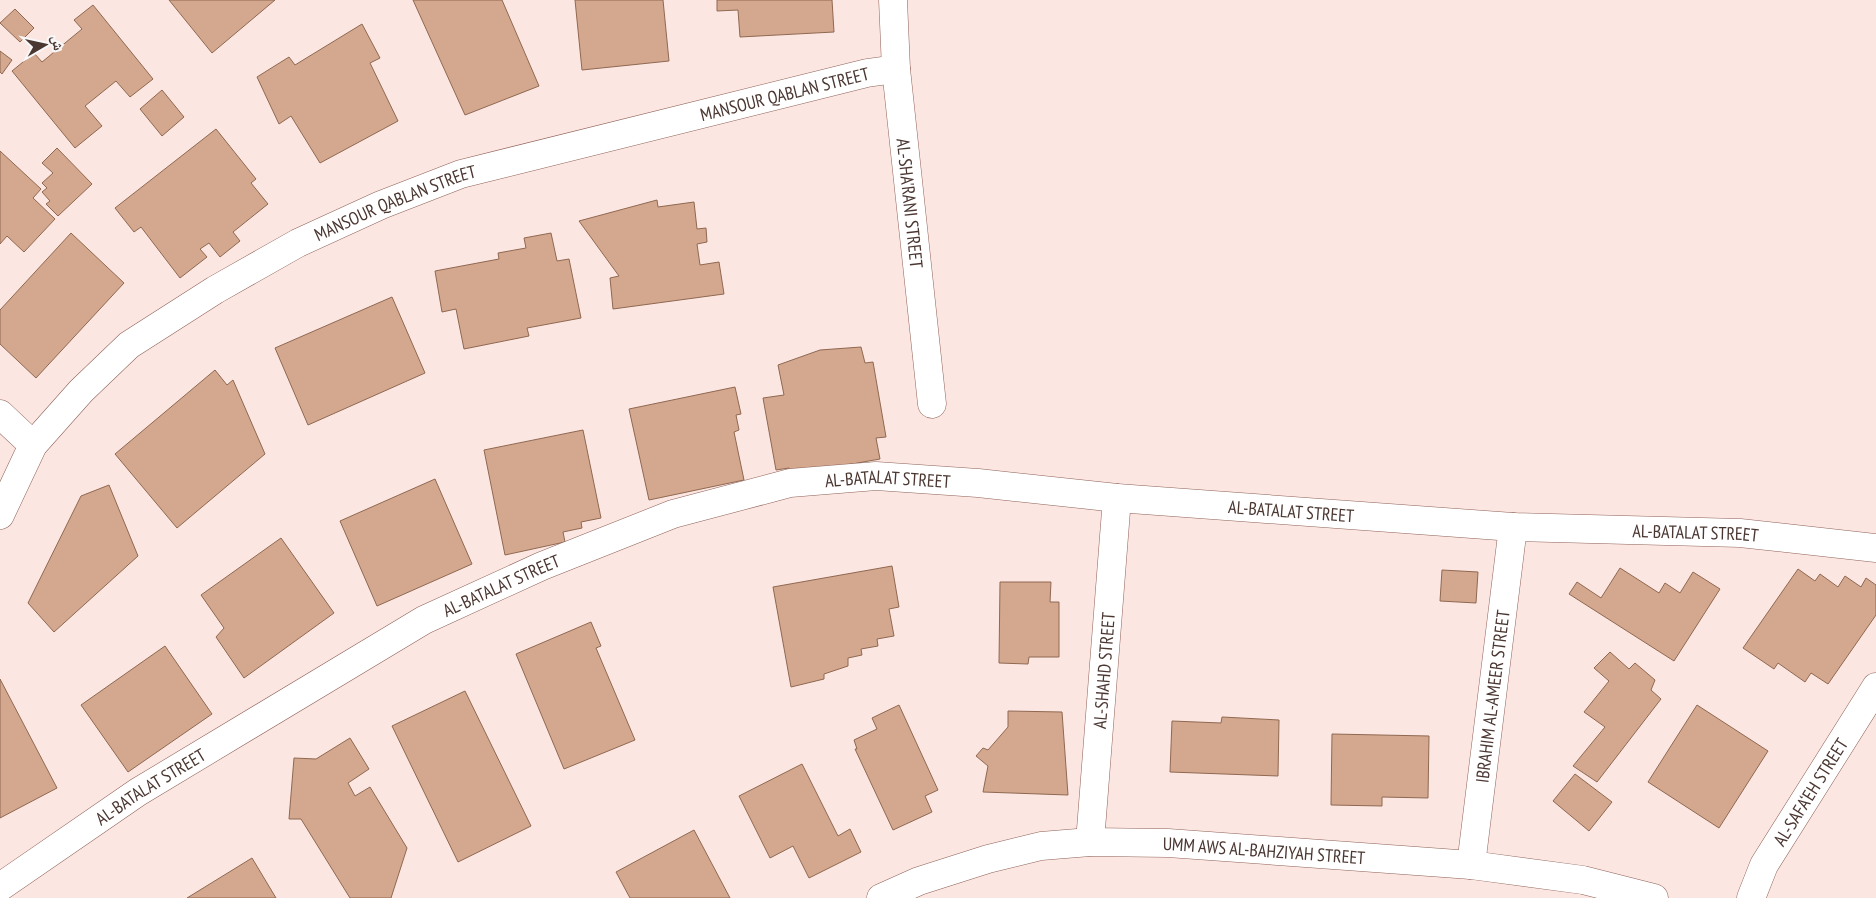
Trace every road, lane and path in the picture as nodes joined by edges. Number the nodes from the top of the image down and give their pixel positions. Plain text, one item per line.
1 (893, 0) edge
2 (896, 69) junction
3 (932, 404) dead end
4 (0, 414) edge
5 (33, 445) junction
6 (1117, 498) junction
7 (0, 515) edge
8 (1513, 527) junction
9 (1876, 548) edge
10 (1876, 687) edge
11 (1090, 842) junction
12 (1471, 865) junction
13 (0, 887) edge
14 (881, 898) edge
15 (1654, 898) edge
16 (1752, 898) edge

1 - 2 street, AL-SHA'RANI STREET
2 - 3 street, AL-SHA'RANI STREET
2 - 5 street, MANSOUR QABLAN STREET
4 - 5 street
5 - 7 street, MANSOUR QABLAN STREET
6 - 8 street, AL-BATALAT STREET
6 - 11 street, AL-SHAHD STREET
6 - 13 street, AL-BATALAT STREET
8 - 9 street, AL-BATALAT STREET
8 - 12 street, IBRAHIM AL-AMEER STREET
10 - 16 street, AL-SAFA‘EH STREET
11 - 12 street, UMM AWS AL-BAHZIYAH STREET
11 - 14 street, UMM AWS AL-BAHZIYAH STREET
12 - 15 street, UMM AWS AL-BAHZIYAH STREET

